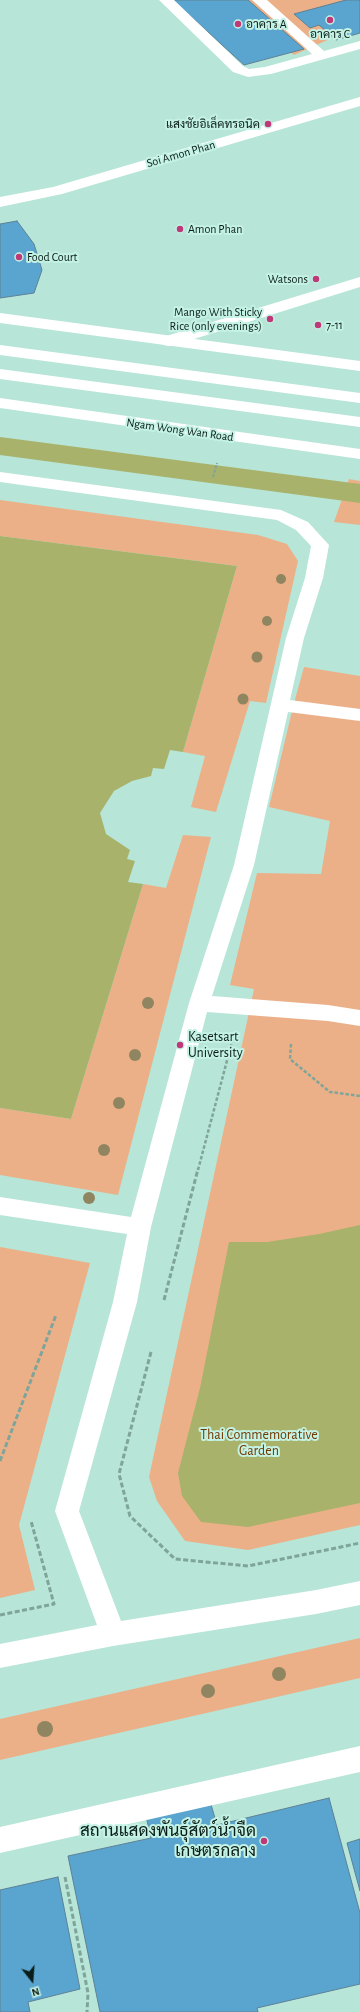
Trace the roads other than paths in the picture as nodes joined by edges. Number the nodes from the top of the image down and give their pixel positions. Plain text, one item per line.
1 (166, 0) edge
2 (259, 0) edge
3 (360, 45) edge
4 (322, 56) junction
5 (360, 102) edge
6 (0, 202) edge
7 (360, 282) edge
8 (0, 318) edge
9 (169, 341) junction
10 (0, 350) edge
11 (360, 366) edge
12 (0, 374) edge
13 (360, 398) edge
14 (0, 403) edge
15 (360, 422) edge
16 (360, 454) edge
17 (0, 477) edge
18 (280, 705) junction
19 (360, 715) edge
20 (199, 1003) junction
21 (360, 1018) edge
22 (0, 1206) edge
23 (140, 1227) junction
24 (360, 1593) edge
25 (113, 1634) junction
26 (0, 1656) edge
27 (360, 1759) edge
28 (0, 1840) edge

1 - 4 lane
2 - 4 lane
3 - 4 lane
5 - 6 main road, Soi Amon Phan
7 - 9 main road
8 - 9 main road
9 - 11 main road
10 - 13 main road
12 - 15 main road
14 - 16 main road, Ngam Wong Wan Road
17 - 18 lane
18 - 19 lane
18 - 20 lane
20 - 21 lane
20 - 23 lane
22 - 23 lane
23 - 25 lane
24 - 25 lane
25 - 26 lane
27 - 28 lane

